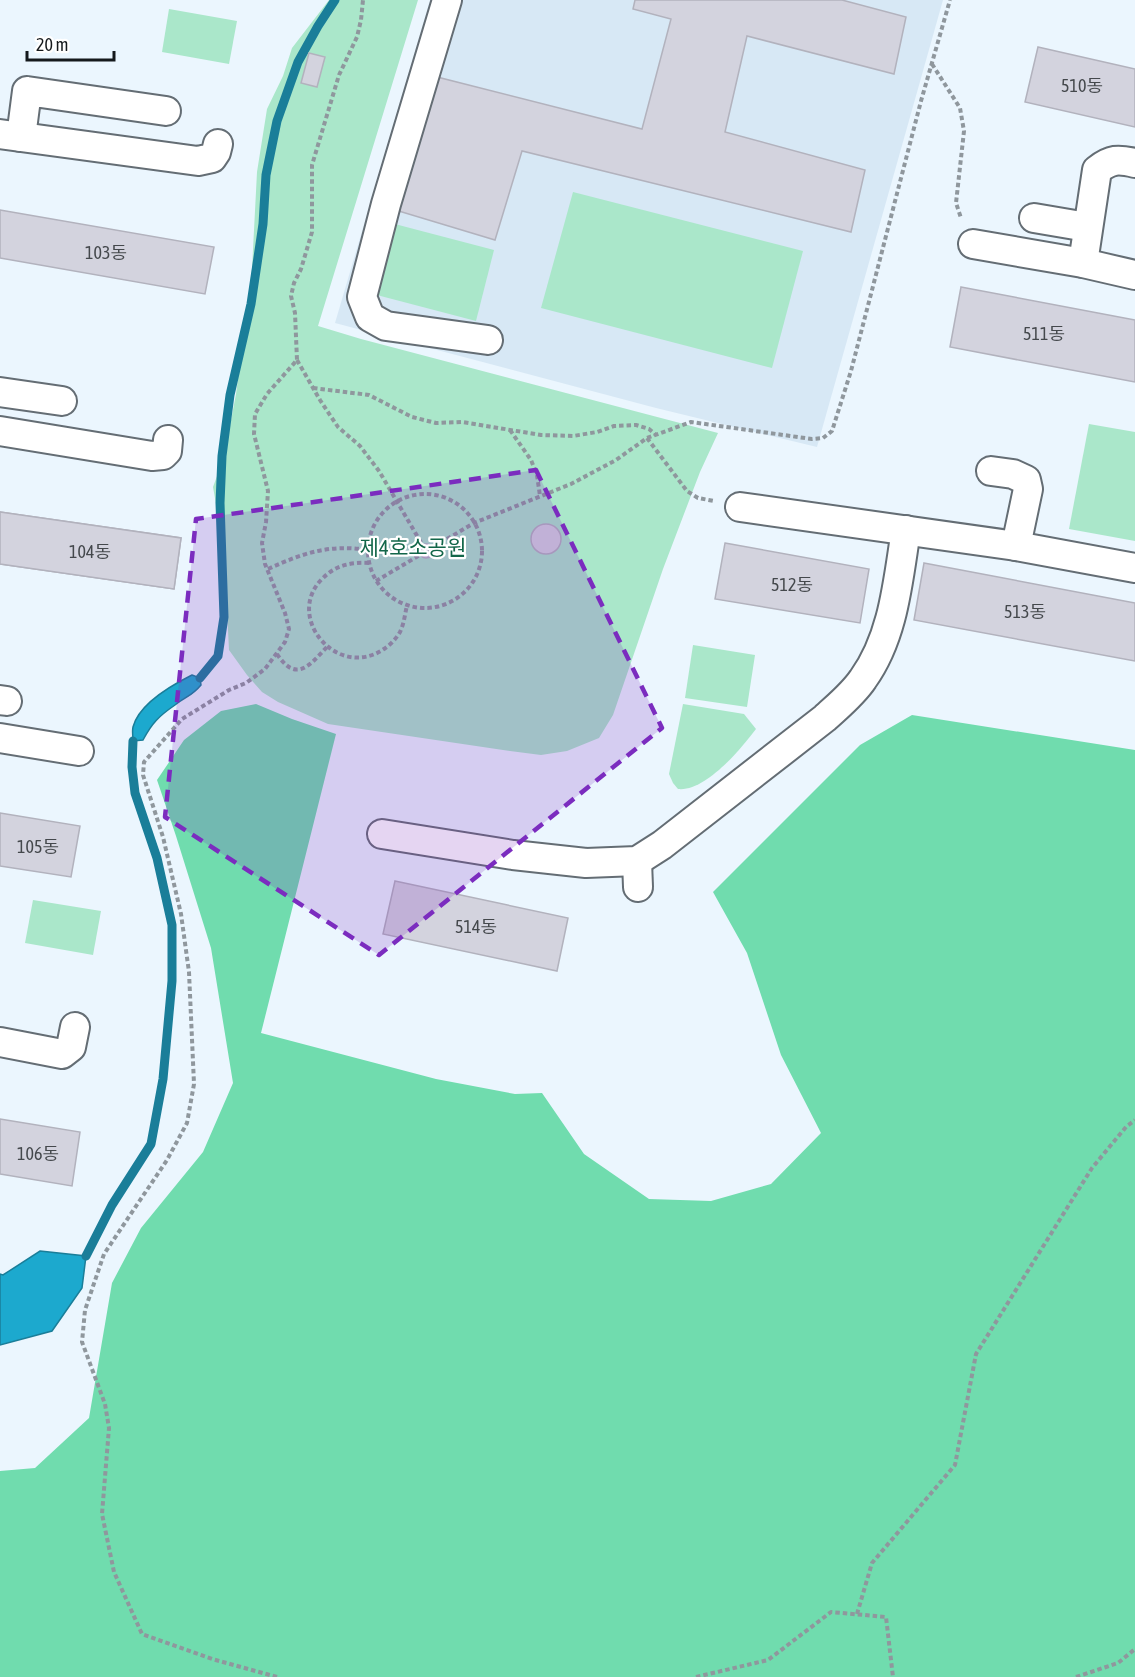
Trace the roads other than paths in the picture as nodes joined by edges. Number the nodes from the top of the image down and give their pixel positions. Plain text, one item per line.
1 (447, 0) edge
2 (166, 111) dead end
3 (11, 136) edge
4 (218, 144) dead end
5 (1135, 163) edge
6 (1034, 218) dead end
7 (1087, 227) junction
8 (973, 244) road end
9 (1083, 263) junction
10 (1135, 275) edge
11 (488, 340) dead end
12 (0, 392) edge
13 (62, 401) dead end
14 (0, 430) edge
15 (168, 441) dead end
16 (991, 471) dead end
17 (740, 507) dead end
18 (906, 530) junction
19 (1016, 546) junction
20 (1135, 568) edge
21 (0, 738) edge
22 (79, 751) dead end
23 (382, 834) dead end
24 (75, 1027) dead end
25 (0, 1042) edge

1 - 11 lane
2 - 3 lane
3 - 4 lane
5 - 7 lane
6 - 7 lane
7 - 9 lane
8 - 9 lane
9 - 10 lane
12 - 13 lane
14 - 15 lane
16 - 19 lane
17 - 18 lane
18 - 19 lane
18 - 23 lane
19 - 20 lane
21 - 22 lane
24 - 25 lane

